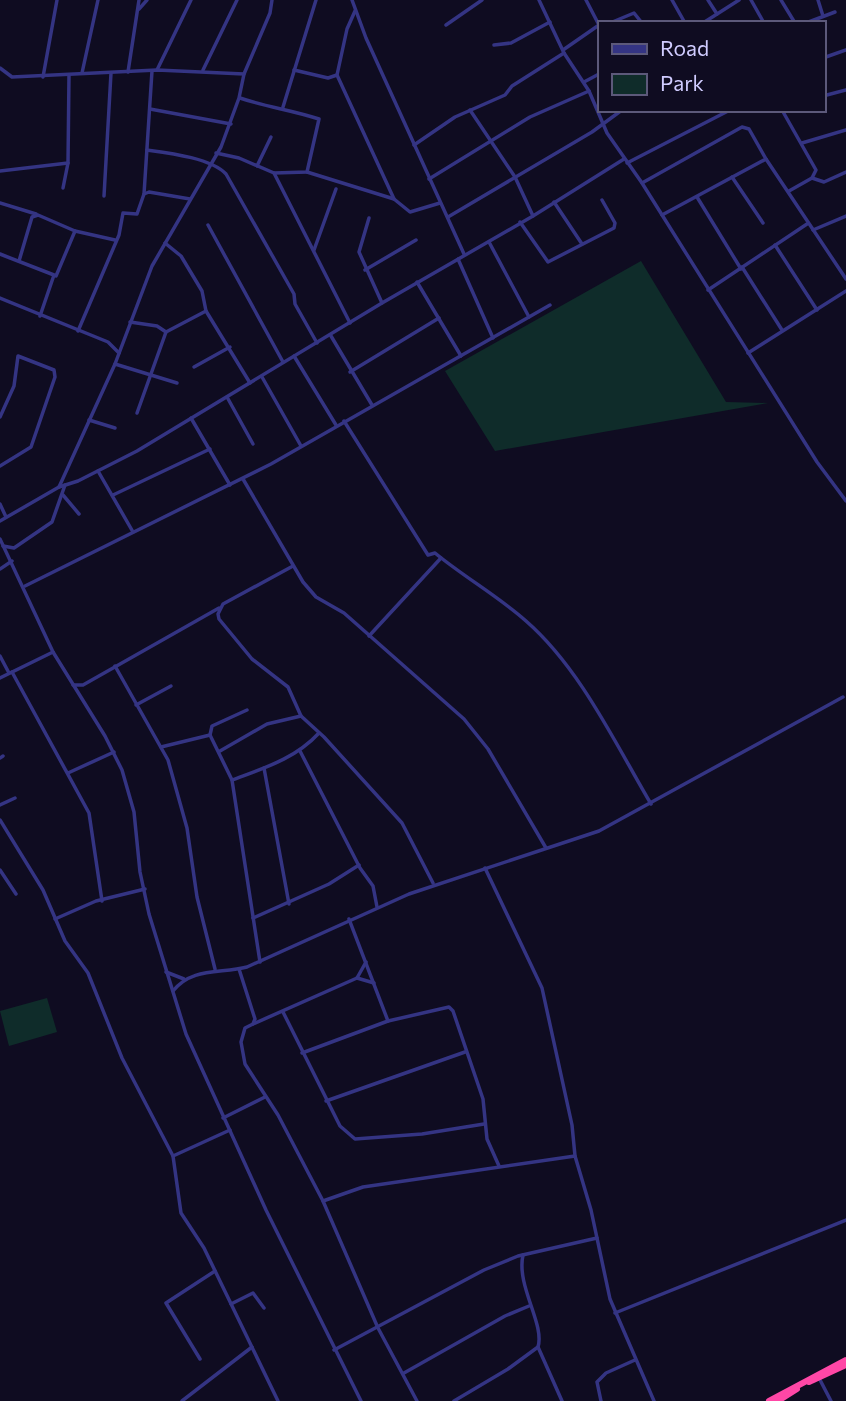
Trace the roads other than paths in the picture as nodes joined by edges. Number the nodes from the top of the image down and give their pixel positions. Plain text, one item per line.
1 (57, 0) edge
2 (98, 0) edge
3 (139, 0) edge
4 (146, 0) edge
5 (191, 0) edge
6 (237, 0) edge
7 (272, 0) edge
8 (316, 0) edge
9 (352, 0) edge
10 (482, 0) edge
11 (539, 0) edge
12 (586, 0) edge
13 (673, 0) edge
14 (708, 0) edge
15 (739, 0) edge
16 (751, 0) edge
17 (781, 0) edge
18 (818, 0) edge
19 (355, 10) junction
20 (137, 11) junction
21 (835, 12) dead end
22 (717, 14) junction
23 (823, 16) junction
24 (615, 21) edge
25 (640, 21) edge
26 (684, 21) edge
27 (706, 21) edge
28 (763, 21) edge
29 (794, 21) edge
30 (811, 21) edge
31 (550, 22) junction
32 (598, 23) edge
33 (446, 25) dead end
34 (598, 26) edge
35 (494, 45) dead end
36 (846, 50) edge
37 (564, 51) junction
38 (825, 57) edge
39 (0, 68) edge
40 (203, 70) junction
41 (294, 70) junction
42 (155, 71) junction
43 (128, 72) junction
44 (111, 73) junction
45 (82, 74) junction
46 (244, 74) junction
47 (69, 75) junction
48 (337, 75) junction
49 (598, 75) edge
50 (43, 77) junction
51 (584, 82) junction
52 (846, 90) edge
53 (589, 91) junction
54 (825, 95) edge
55 (239, 98) junction
56 (283, 107) junction
57 (150, 109) junction
58 (470, 110) junction
59 (619, 112) edge
60 (726, 112) edge
61 (783, 112) edge
62 (231, 124) junction
63 (603, 125) junction
64 (846, 130) edge
65 (271, 137) dead end
66 (492, 142) junction
67 (802, 144) junction
68 (414, 145) junction
69 (147, 150) junction
70 (216, 153) junction
71 (766, 159) junction
72 (626, 161) junction
73 (68, 163) junction
74 (210, 166) junction
75 (257, 166) junction
76 (0, 171) edge
77 (307, 172) junction
78 (846, 172) edge
79 (274, 173) junction
80 (515, 177) junction
81 (732, 177) junction
82 (812, 178) junction
83 (429, 179) junction
84 (642, 183) junction
85 (63, 188) dead end
86 (336, 189) dead end
87 (789, 191) junction
88 (144, 194) junction
89 (104, 196) dead end
90 (697, 197) junction
91 (190, 199) junction
92 (394, 199) junction
93 (602, 200) dead end
94 (554, 202) junction
95 (440, 203) junction
96 (0, 204) edge
97 (38, 215) junction
98 (661, 215) junction
99 (533, 216) junction
100 (846, 216) edge
101 (369, 218) dead end
102 (448, 218) junction
103 (520, 222) junction
104 (763, 223) dead end
105 (208, 225) dead end
106 (807, 225) junction
107 (813, 230) junction
108 (75, 231) junction
109 (116, 240) junction
110 (416, 240) dead end
111 (489, 242) junction
112 (165, 243) junction
113 (582, 244) junction
114 (775, 246) junction
115 (314, 250) junction
116 (0, 254) edge
117 (464, 255) junction
118 (458, 259) junction
119 (19, 261) junction
120 (741, 268) junction
121 (365, 270) junction
122 (55, 278) junction
123 (846, 279) edge
124 (417, 282) junction
125 (708, 290) junction
126 (846, 291) edge
127 (0, 298) edge
128 (382, 303) junction
129 (550, 305) dead end
130 (817, 310) junction
131 (206, 311) junction
132 (40, 316) junction
133 (529, 317) junction
134 (439, 318) junction
135 (130, 321) junction
136 (350, 323) junction
137 (782, 330) junction
138 (78, 331) junction
139 (166, 332) junction
140 (331, 335) junction
141 (494, 338) junction
142 (317, 343) junction
143 (230, 347) junction
144 (119, 353) junction
145 (748, 353) junction
146 (294, 356) junction
147 (461, 356) junction
148 (283, 362) junction
149 (115, 364) junction
150 (194, 367) dead end
151 (350, 372) junction
152 (152, 376) junction
153 (262, 376) junction
154 (177, 383) dead end
155 (250, 383) junction
156 (227, 397) junction
157 (372, 405) junction
158 (137, 413) dead end
159 (0, 417) edge
160 (191, 418) junction
161 (89, 420) junction
162 (344, 421) junction
163 (336, 425) junction
164 (115, 428) dead end
165 (253, 444) dead end
166 (301, 446) junction
167 (211, 449) junction
168 (0, 466) edge
169 (98, 471) junction
170 (243, 479) junction
171 (66, 483) junction
172 (230, 485) junction
173 (59, 487) junction
174 (62, 494) junction
175 (113, 495) junction
176 (846, 501) edge
177 (0, 504) edge
178 (79, 514) dead end
179 (6, 517) junction
180 (0, 521) edge
181 (133, 532) junction
182 (0, 540) edge
183 (4, 546) junction
184 (441, 558) junction
185 (12, 561) junction
186 (293, 566) junction
187 (0, 569) edge
188 (24, 586) junction
189 (219, 608) junction
190 (369, 636) junction
191 (53, 652) junction
192 (0, 656) edge
193 (115, 666) junction
194 (11, 673) junction
195 (0, 678) edge
196 (74, 685) junction
197 (83, 685) junction
198 (171, 686) dead end
199 (80, 697) junction
200 (843, 697) dead end
201 (136, 705) junction
202 (247, 710) dead end
203 (301, 716) junction
204 (319, 733) junction
205 (210, 735) junction
206 (161, 747) junction
207 (220, 751) junction
208 (300, 751) junction
209 (114, 752) junction
210 (264, 768) junction
211 (68, 773) junction
212 (232, 780) junction
213 (15, 798) dead end
214 (651, 804) junction
215 (0, 805) edge
216 (0, 820) edge
217 (545, 848) junction
218 (359, 865) junction
219 (485, 868) junction
220 (0, 870) edge
221 (433, 884) junction
222 (145, 890) junction
223 (16, 894) dead end
224 (102, 901) junction
225 (289, 904) junction
226 (377, 907) junction
227 (253, 918) junction
228 (55, 919) junction
229 (349, 919) junction
230 (260, 962) junction
231 (366, 962) junction
232 (215, 969) junction
233 (239, 969) junction
234 (166, 972) junction
235 (357, 978) junction
236 (184, 979) junction
237 (374, 983) junction
238 (173, 991) junction
239 (283, 1012) junction
240 (388, 1021) junction
241 (253, 1024) junction
242 (465, 1052) junction
243 (302, 1054) junction
244 (265, 1097) junction
245 (326, 1101) junction
246 (223, 1118) junction
247 (484, 1124) junction
248 (230, 1130) junction
249 (173, 1156) junction
250 (575, 1156) junction
251 (499, 1167) junction
252 (323, 1201) junction
253 (846, 1220) edge
254 (597, 1238) junction
255 (524, 1254) junction
256 (215, 1271) junction
257 (231, 1304) junction
258 (529, 1306) junction
259 (264, 1308) dead end
260 (614, 1313) junction
261 (378, 1328) junction
262 (252, 1347) junction
263 (538, 1348) junction
264 (334, 1350) junction
265 (200, 1359) dead end
266 (635, 1360) junction
267 (846, 1362) edge
268 (404, 1373) junction
269 (819, 1378) junction
270 (182, 1401) edge
271 (278, 1401) edge
272 (361, 1401) edge
273 (417, 1401) edge
274 (454, 1401) edge
275 (562, 1401) edge
276 (601, 1401) edge
277 (654, 1401) edge
278 (769, 1401) edge
279 (778, 1401) edge
280 (831, 1401) edge

1 - 50 street
2 - 45 street
3 - 20 street
4 - 20 street
5 - 42 street
6 - 40 street
7 - 46 street
8 - 41 street
9 - 19 street
10 - 33 street
11 - 31 street
12 - 32 street
13 - 26 street
14 - 22 street
15 - 22 street
16 - 28 street
17 - 29 street
18 - 23 street
19 - 48 street
19 - 68 street
20 - 43 street
21 - 23 street
22 - 27 street
23 - 30 street
24 - 25 street
31 - 35 street
31 - 37 street
34 - 37 street
36 - 38 street
37 - 51 street
37 - 58 street
39 - 50 street
40 - 42 street
40 - 46 street
41 - 48 street
41 - 56 street
42 - 43 street
42 - 57 street
43 - 44 street
44 - 45 street
44 - 89 street
45 - 47 street
46 - 55 street
47 - 50 street
47 - 73 street
48 - 92 street
49 - 51 street
51 - 53 street
52 - 54 street
53 - 63 street
53 - 66 street
55 - 56 street
55 - 62 street
56 - 77 street
57 - 62 street
57 - 69 street
58 - 66 street
58 - 68 street
59 - 63 street
60 - 72 street
61 - 67 street
62 - 70 street
63 - 72 street
63 - 80 street
64 - 67 street
65 - 75 street
66 - 80 street
66 - 83 street
67 - 82 street
68 - 83 street
69 - 74 street
69 - 88 street
70 - 74 street
70 - 75 street
71 - 81 street
71 - 84 street
71 - 87 street
72 - 84 street
72 - 94 street
73 - 76 street
73 - 85 street
74 - 91 street
74 - 142 street
75 - 79 street
77 - 79 street
77 - 92 street
78 - 82 street
79 - 115 street
80 - 99 street
80 - 102 street
81 - 90 street
81 - 104 street
82 - 87 street
83 - 95 street
84 - 98 street
86 - 115 street
87 - 106 street
88 - 91 street
88 - 109 street
90 - 98 street
90 - 120 street
91 - 112 street
92 - 95 street
93 - 113 street
94 - 99 street
94 - 113 street
95 - 102 street
96 - 97 street
97 - 108 street
97 - 119 street
98 - 125 street
99 - 103 street
100 - 107 street
101 - 121 street
102 - 117 street
103 - 111 street
103 - 113 street
105 - 148 street
106 - 107 street
106 - 114 street
107 - 123 street
108 - 109 street
108 - 122 street
109 - 138 street
110 - 121 street
111 - 117 street
111 - 133 street
112 - 131 street
112 - 135 street
114 - 120 street
114 - 130 street
115 - 136 street
116 - 119 street
117 - 118 street
118 - 124 street
118 - 141 street
119 - 122 street
120 - 125 street
120 - 137 street
121 - 128 street
122 - 132 street
124 - 128 street
124 - 134 street
125 - 145 street
126 - 130 street
127 - 132 street
128 - 136 street
129 - 133 street
130 - 137 street
131 - 139 street
131 - 143 street
132 - 138 street
133 - 141 street
134 - 147 street
134 - 151 street
135 - 139 street
135 - 144 street
136 - 140 street
137 - 145 street
138 - 144 street
139 - 152 street
140 - 142 street
140 - 151 street
141 - 147 street
142 - 146 street
143 - 150 street
143 - 155 street
144 - 149 street
145 - 176 street
146 - 148 street
146 - 163 street
147 - 157 street
148 - 153 street
149 - 152 street
149 - 161 street
151 - 157 street
152 - 154 street
152 - 158 street
153 - 155 street
153 - 166 street
155 - 156 street
156 - 160 street
156 - 165 street
157 - 162 street
159 - 168 street
160 - 167 street
160 - 169 street
161 - 164 street
161 - 173 street
162 - 163 street
162 - 184 street
163 - 166 street
166 - 170 street
167 - 172 street
167 - 175 street
169 - 171 street
169 - 175 street
170 - 172 street
170 - 186 street
171 - 173 street
171 - 174 street
172 - 181 street
173 - 179 street
174 - 178 street
174 - 183 street
175 - 181 street
177 - 179 street
179 - 180 street
181 - 188 street
182 - 183 street
183 - 185 street
184 - 190 street
184 - 214 street
185 - 187 street
185 - 188 street
186 - 189 street
186 - 190 street
188 - 191 street
189 - 193 street
189 - 203 street
190 - 217 street
191 - 194 street
191 - 196 street
192 - 194 street
193 - 197 street
193 - 201 street
194 - 195 street
194 - 211 street
196 - 197 street
196 - 199 street
197 - 199 street
198 - 201 street
199 - 209 street
200 - 214 street
201 - 206 street
202 - 205 street
203 - 204 street
203 - 207 street
204 - 208 street
204 - 221 street
205 - 206 street
205 - 207 street
206 - 232 street
207 - 212 street
208 - 210 street
208 - 218 street
209 - 211 street
209 - 222 street
210 - 212 street
210 - 225 street
211 - 224 street
212 - 227 street
213 - 215 street
214 - 217 street
216 - 228 street
217 - 219 street
218 - 225 street
218 - 226 street
219 - 221 street
219 - 250 street
220 - 223 street
221 - 226 street
222 - 224 street
222 - 234 street
224 - 228 street
225 - 227 street
226 - 229 street
227 - 230 street
228 - 249 street
229 - 230 street
229 - 231 street
230 - 233 street
231 - 235 street
231 - 237 street
232 - 233 street
232 - 236 street
233 - 241 street
234 - 236 street
234 - 238 street
235 - 237 street
235 - 239 street
236 - 238 street
237 - 240 street
238 - 246 street
239 - 241 street
239 - 243 street
240 - 242 street
240 - 243 street
241 - 244 street
242 - 245 street
242 - 247 street
243 - 245 street
244 - 246 street
244 - 252 street
245 - 247 street
246 - 248 street
247 - 251 street
248 - 249 street
248 - 264 street
249 - 256 street
250 - 251 street
250 - 254 street
251 - 252 street
252 - 261 street
253 - 260 street
254 - 255 street
254 - 260 street
255 - 258 street
255 - 261 street
256 - 257 street
256 - 265 street
257 - 259 street
257 - 262 street
258 - 263 street
258 - 268 street
260 - 266 street
261 - 264 street
261 - 268 street
262 - 270 street
262 - 271 street
263 - 274 street
263 - 275 street
264 - 272 street
266 - 276 street
266 - 277 street
267 - 269 highway
267 - 278 highway
268 - 273 street
269 - 279 highway
269 - 280 street

